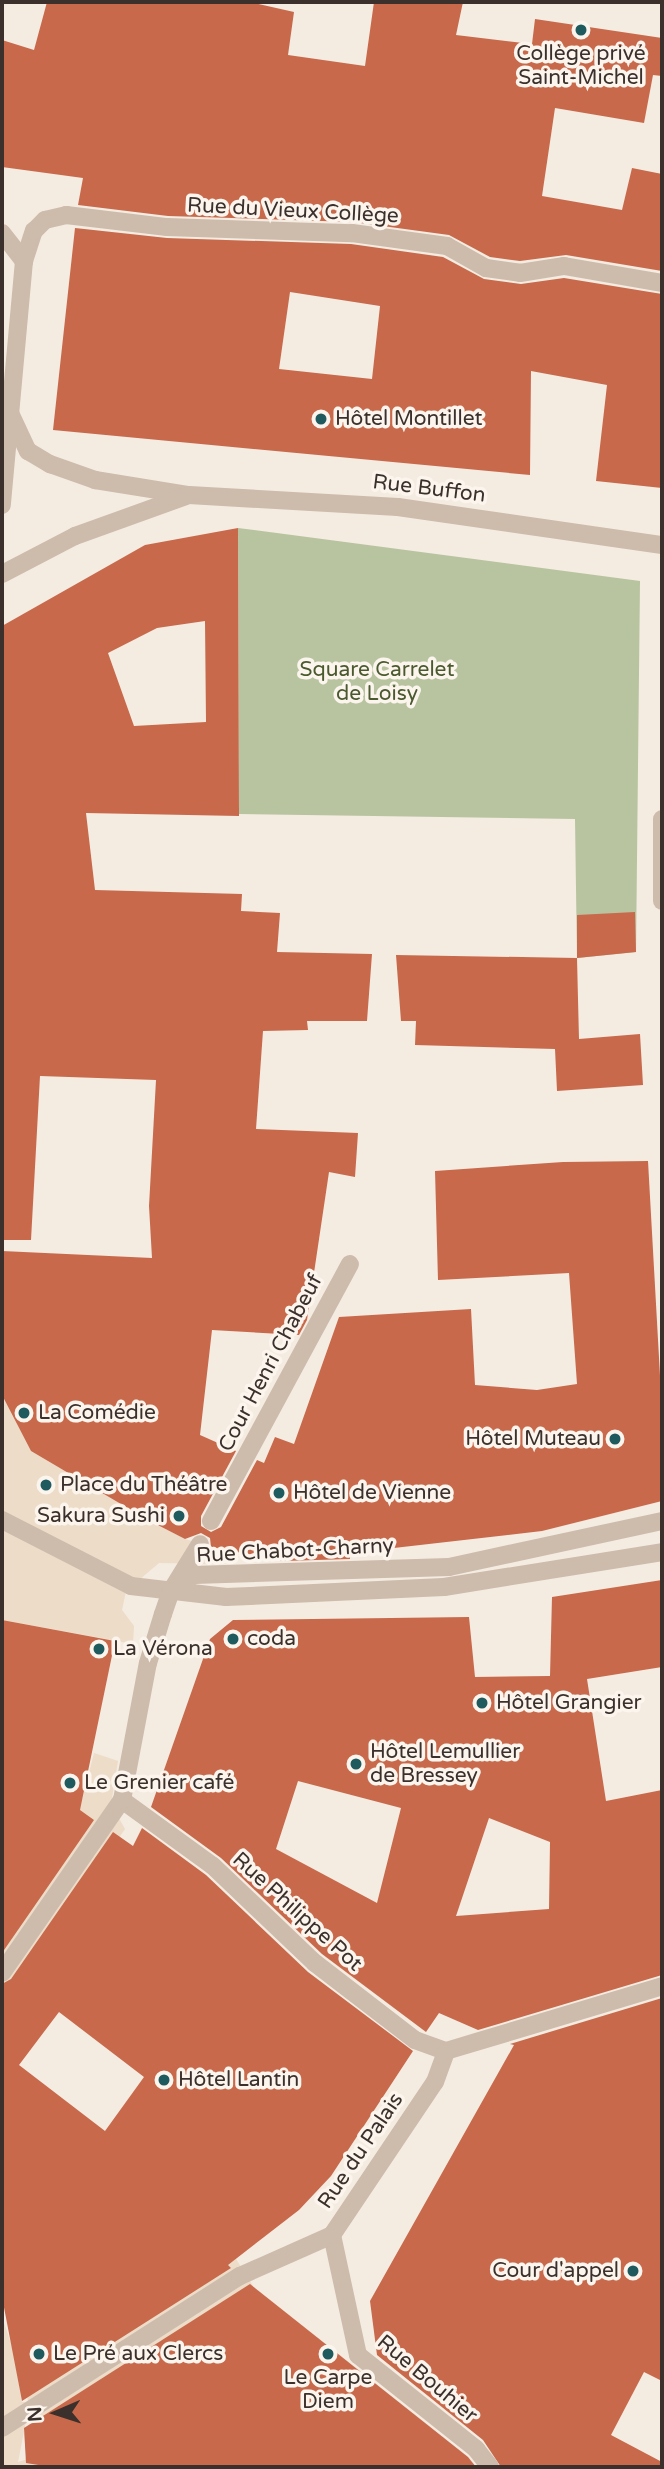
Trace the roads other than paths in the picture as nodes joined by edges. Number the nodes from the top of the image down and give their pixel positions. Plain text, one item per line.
1 (2, 233) edge
2 (24, 261) junction
3 (662, 283) edge
4 (11, 415) junction
5 (189, 495) junction
6 (2, 505) edge
7 (662, 545) edge
8 (2, 574) edge
9 (662, 819) edge
10 (662, 901) edge
11 (350, 1264) dead end
12 (2, 1520) edge
13 (211, 1521) dead end
14 (662, 1521) edge
15 (200, 1544) dead end
16 (662, 1552) edge
17 (171, 1591) junction
18 (122, 1800) junction
19 (2, 1973) edge
20 (662, 1986) edge
21 (446, 2051) junction
22 (331, 2235) junction
23 (2, 2428) edge
24 (490, 2467) edge

1 - 2 street
2 - 3 street, Rue du Vieux Collège
2 - 4 street, Rue du Vieux Collège
4 - 5 street, Rue Buffon
4 - 6 street, Rue du Vieux Collège
5 - 7 street, Rue Buffon
5 - 8 street, Rue Buffon
9 - 10 street
11 - 13 street, Cour Henri Chabeuf
12 - 17 street
14 - 17 street, Rue Chabot-Charny
15 - 17 street
16 - 17 street, Rue Chabot-Charny
17 - 18 street
18 - 19 street
18 - 21 street, Rue Philippe Pot
20 - 21 street
21 - 22 street, Rue du Palais
22 - 23 street, Rue du Palais
22 - 24 street, Rue Bouhier

